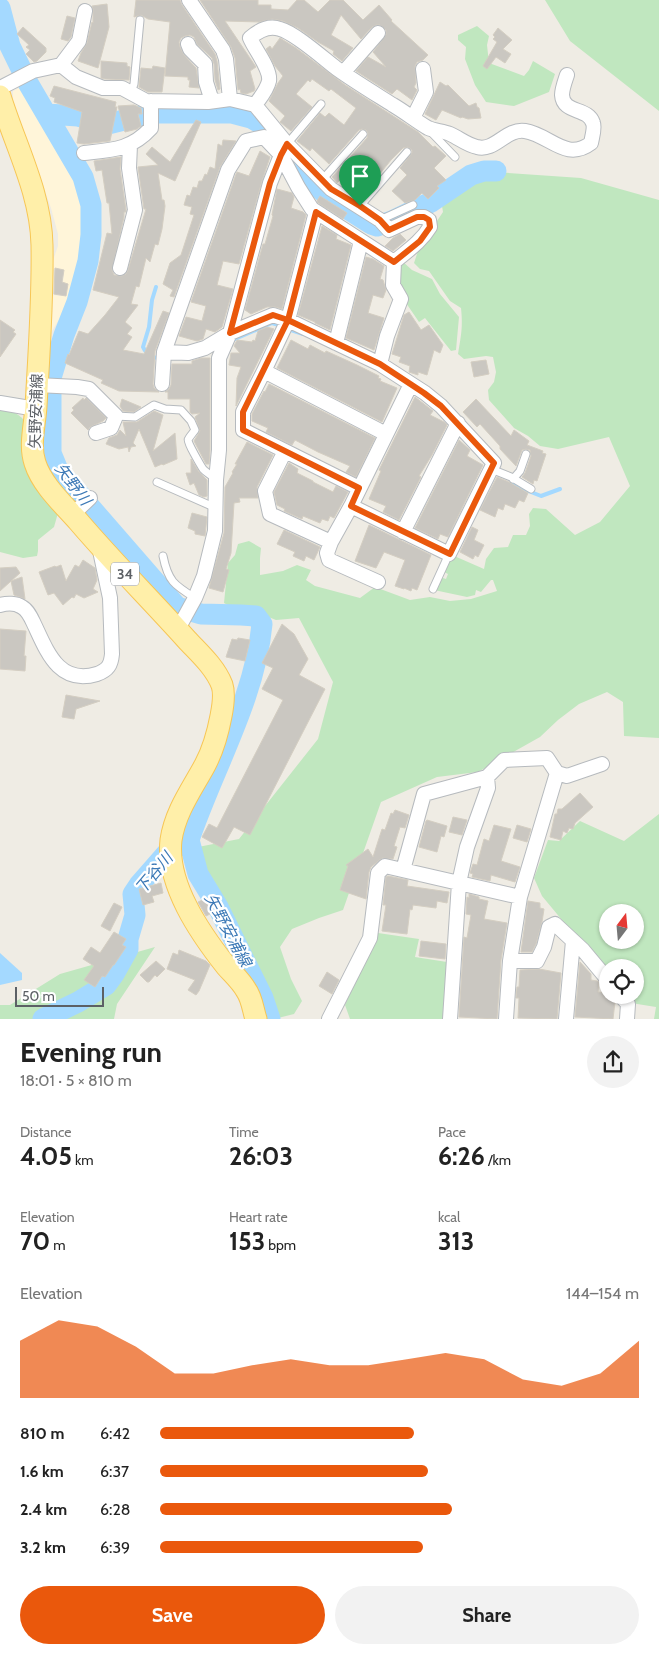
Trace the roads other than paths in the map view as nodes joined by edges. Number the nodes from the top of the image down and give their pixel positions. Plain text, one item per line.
1 (189, 0) edge
2 (85, 11) dead end
3 (140, 20) dead end
4 (378, 33) dead end
5 (188, 44) dead end
6 (61, 65) junction
7 (422, 69) dead end
8 (343, 73) junction
9 (567, 76) dead end
10 (0, 88) edge
11 (130, 92) junction
12 (0, 96) edge
13 (230, 99) junction
14 (212, 101) junction
15 (151, 102) junction
16 (321, 104) dead end
17 (255, 105) junction
18 (413, 118) junction
19 (429, 128) junction
20 (363, 134) dead end
21 (130, 145) junction
22 (284, 150) junction
23 (407, 152) dead end
24 (84, 153) dead end
25 (455, 157) dead end
26 (322, 180) junction
27 (413, 205) dead end
28 (360, 206) junction
29 (316, 212) junction
30 (383, 223) junction
31 (361, 241) junction
32 (394, 262) junction
33 (120, 268) dead end
34 (288, 320) junction
35 (230, 333) junction
36 (336, 343) junction
37 (163, 358) junction
38 (380, 364) junction
39 (264, 371) junction
40 (162, 384) dead end
41 (411, 384) junction
42 (37, 385) junction
43 (0, 403) edge
44 (36, 409) junction
45 (116, 416) junction
46 (458, 424) junction
47 (96, 433) dead end
48 (386, 434) junction
49 (285, 451) junction
50 (526, 454) dead end
51 (491, 469) junction
52 (513, 479) junction
53 (216, 480) junction
54 (157, 482) dead end
55 (359, 488) junction
56 (531, 489) dead end
57 (90, 498) dead end
58 (351, 506) junction
59 (216, 508) junction
60 (72, 515) junction
61 (404, 532) junction
62 (331, 542) junction
63 (98, 544) junction
64 (450, 554) junction
65 (164, 556) dead end
66 (378, 582) dead end
67 (433, 589) dead end
68 (195, 598) junction
69 (0, 605) edge
70 (178, 629) junction
71 (602, 764) dead end
72 (557, 773) junction
73 (487, 777) junction
74 (403, 870) junction
75 (459, 884) junction
76 (520, 897) junction
77 (573, 941) junction
78 (510, 961) junction
79 (599, 969) edge
80 (628, 1004) edge
81 (256, 1019) edge
82 (329, 1019) edge
83 (450, 1019) edge
84 (506, 1019) edge
85 (566, 1019) edge
86 (627, 1019) edge

1 - 13 street
2 - 6 street
3 - 11 lane
4 - 8 street
5 - 14 street
6 - 10 street
6 - 11 street
7 - 18 street
8 - 17 street
8 - 18 street
9 - 19 street
11 - 15 street
12 - 42 main road, 矢野安浦線 / 34
13 - 14 street
13 - 17 street
14 - 15 street
15 - 21 street
16 - 22 lane
17 - 22 street
18 - 19 street
19 - 25 lane
20 - 26 lane
21 - 24 street
21 - 33 street
22 - 26 street
22 - 29 street
22 - 35 street
22 - 37 street
23 - 28 lane
26 - 28 street
27 - 30 lane
28 - 30 street
29 - 31 street
29 - 34 street
30 - 32 street
31 - 32 street
31 - 36 street
32 - 38 street
34 - 35 street
34 - 36 street
34 - 39 street
35 - 37 street
35 - 53 street
36 - 38 street
37 - 40 street
38 - 41 street
39 - 48 street
39 - 49 street
41 - 46 street
41 - 48 street
42 - 44 main road, 矢野安浦線 / 34
42 - 45 street
43 - 44 street
44 - 60 main road, 矢野安浦線 / 34
45 - 47 street
45 - 53 lane
46 - 51 street
46 - 61 street
48 - 55 street
49 - 55 street
49 - 62 street
50 - 52 lane
51 - 52 lane
51 - 64 street
52 - 56 lane
53 - 59 street
54 - 59 lane
55 - 58 street
57 - 60 street
58 - 61 street
58 - 62 street
59 - 68 street
60 - 63 main road, 矢野安浦線 / 34
61 - 64 street
62 - 66 street
63 - 69 street
63 - 70 main road, 矢野安浦線 / 34
64 - 67 lane
65 - 68 lane
68 - 70 street
70 - 81 main road, 矢野安浦線 / 34
71 - 72 street
72 - 73 street
72 - 76 street
73 - 74 street
73 - 75 street
74 - 75 street
74 - 82 street
75 - 76 street
75 - 83 street
76 - 78 street
77 - 78 street
77 - 79 street
77 - 85 street
78 - 84 street
80 - 86 street

